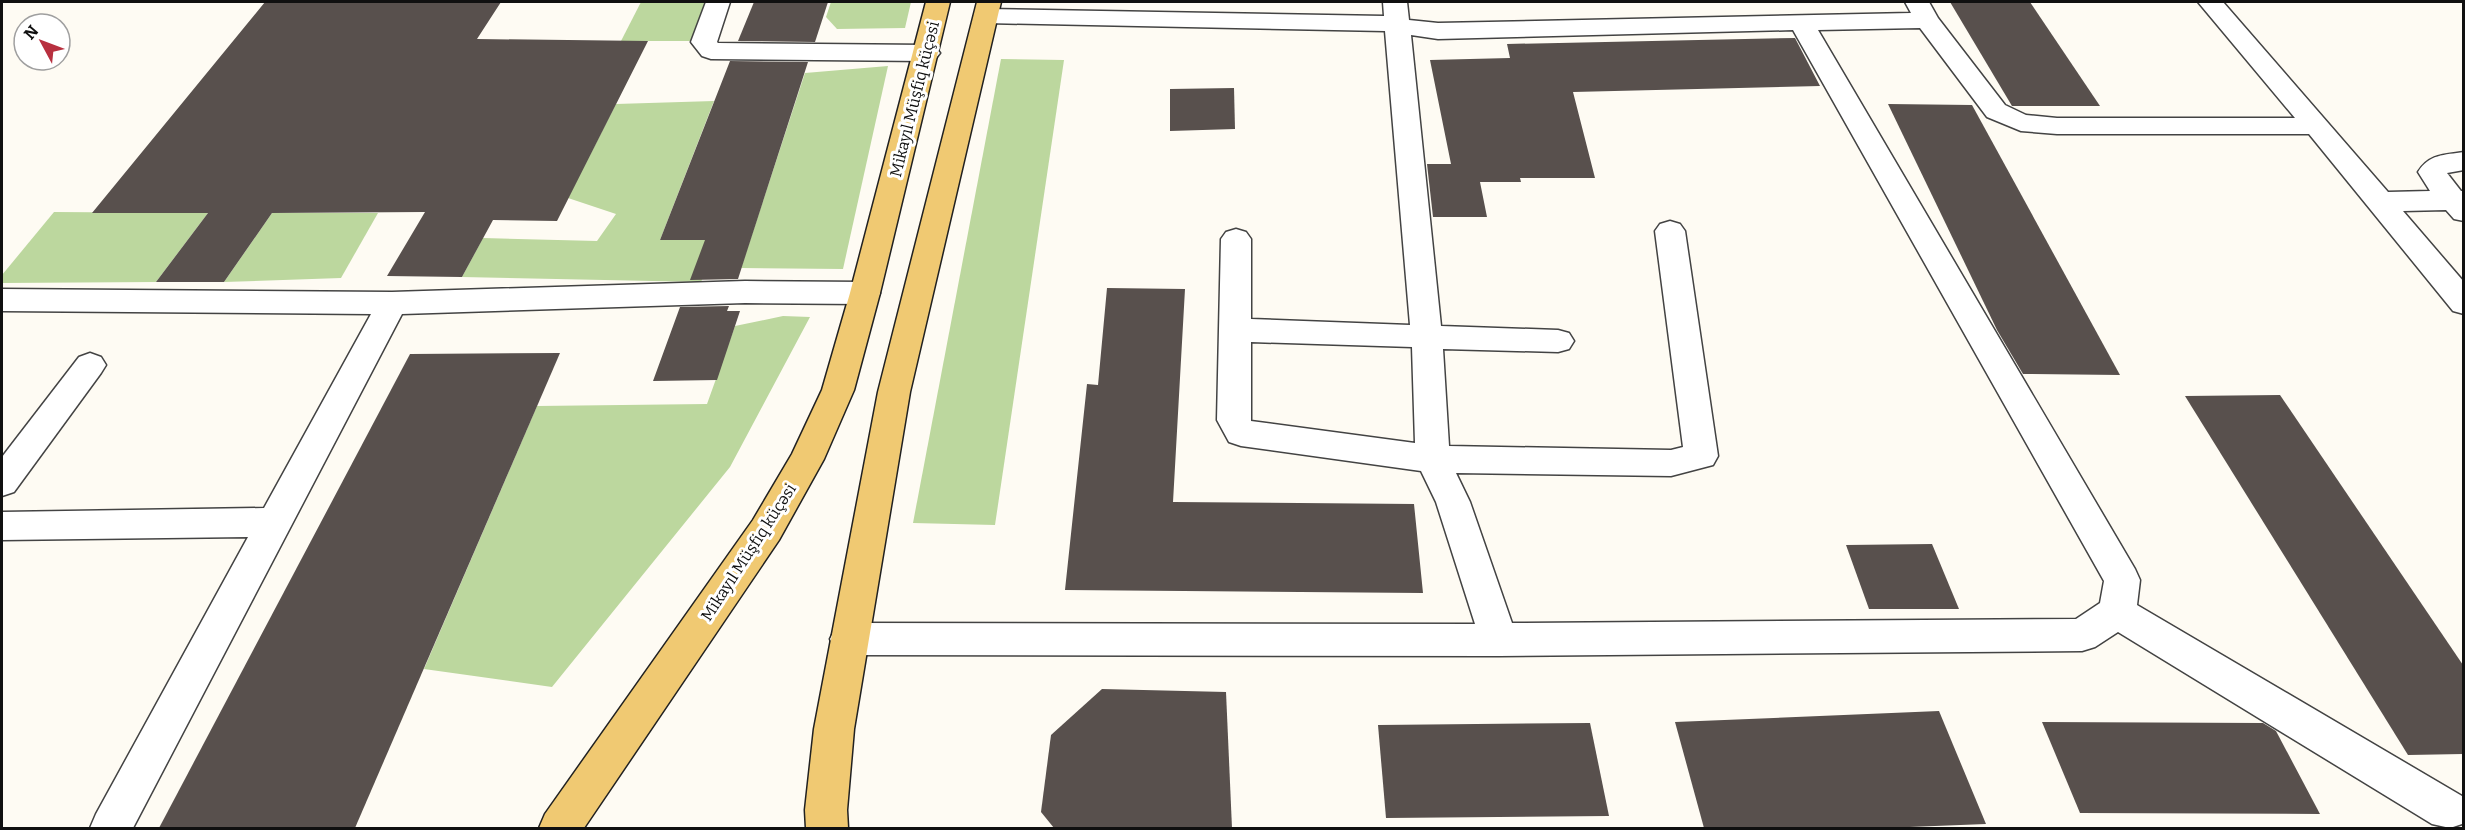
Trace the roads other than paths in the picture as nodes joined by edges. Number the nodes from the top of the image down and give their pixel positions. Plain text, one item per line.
1 (718, 2) edge
2 (938, 2) edge
3 (2210, 2) edge
4 (987, 9) edge
5 (1094, 10) edge
6 (1922, 11) edge
7 (1396, 13) edge
8 (1801, 23) junction
9 (927, 53) junction
10 (2317, 126) junction
11 (2463, 161) edge
12 (2380, 202) junction
13 (2460, 204) edge
14 (1670, 231) dead end
15 (1236, 239) dead end
16 (866, 293) junction
17 (2, 300) edge
18 (392, 303) junction
19 (2463, 303) edge
20 (1235, 330) junction
21 (1427, 337) junction
22 (1558, 341) dead end
23 (90, 365) dead end
24 (1433, 459) junction
25 (2, 482) edge
26 (275, 522) junction
27 (2, 526) edge
28 (2117, 612) junction
29 (849, 639) junction
30 (1499, 640) junction
31 (2447, 810) dead end
32 (111, 828) edge
33 (560, 828) edge
34 (827, 828) edge

1 - 9 street
2 - 9 main road, Mikayıl Müşfiq küçəsi
3 - 10 street
4 - 5 street
4 - 29 main road
5 - 7 street
6 - 8 street
6 - 10 street
7 - 8 street
7 - 21 street
8 - 28 street
9 - 16 main road, Mikayıl Müşfiq küçəsi
10 - 12 street
11 - 13 street
12 - 13 street
12 - 19 street
14 - 24 street
15 - 20 street
16 - 18 street
16 - 33 main road, Mikayıl Müşfiq küçəsi
17 - 18 street
18 - 26 street
20 - 21 street
20 - 24 street
21 - 22 street
21 - 24 street
23 - 25 street
24 - 30 street
26 - 27 street
26 - 32 street
28 - 30 street
28 - 31 street
29 - 30 street
29 - 34 main road

